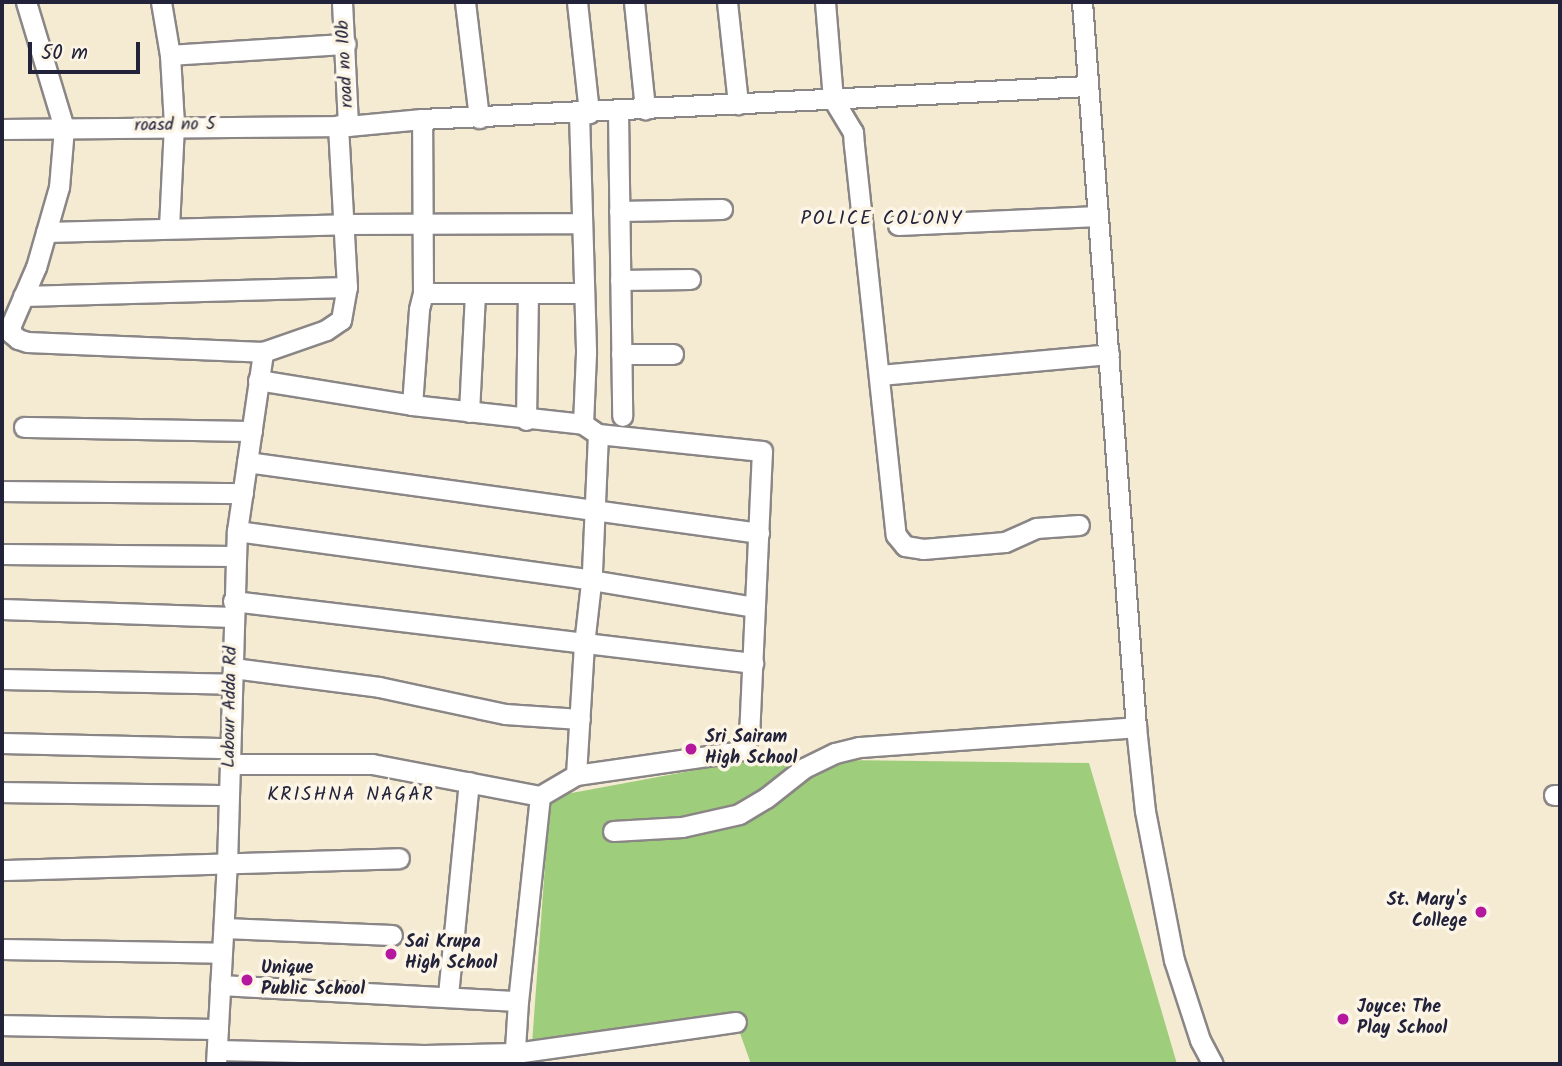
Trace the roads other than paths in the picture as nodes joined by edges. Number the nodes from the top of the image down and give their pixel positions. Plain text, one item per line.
1 (26, 2) edge
2 (161, 2) edge
3 (342, 2) edge
4 (465, 2) edge
5 (577, 2) edge
6 (635, 2) edge
7 (727, 2) edge
8 (825, 2) edge
9 (1082, 2) edge
10 (346, 44) junction
11 (170, 55) junction
12 (1088, 86) junction
13 (832, 99) junction
14 (738, 104) junction
15 (645, 109) junction
16 (618, 111) junction
17 (584, 113) junction
18 (479, 118) junction
19 (422, 119) junction
20 (3, 124) edge
21 (174, 125) junction
22 (343, 125) junction
23 (64, 128) junction
24 (722, 209) dead end
25 (619, 211) junction
26 (1098, 216) junction
27 (582, 223) junction
28 (345, 224) junction
29 (424, 225) junction
30 (898, 225) dead end
31 (169, 228) junction
32 (46, 232) junction
33 (690, 279) dead end
34 (620, 280) junction
35 (347, 287) junction
36 (423, 293) junction
37 (583, 293) junction
38 (528, 294) junction
39 (475, 295) junction
40 (23, 296) junction
41 (262, 352) junction
42 (621, 354) junction
43 (673, 354) dead end
44 (1109, 354) junction
45 (880, 375) junction
46 (258, 380) junction
47 (412, 405) junction
48 (469, 412) junction
49 (622, 416) dead end
50 (526, 420) junction
51 (24, 427) dead end
52 (590, 429) junction
53 (252, 431) junction
54 (247, 462) junction
55 (2, 491) edge
56 (243, 493) junction
57 (595, 510) junction
58 (1079, 525) dead end
59 (237, 531) junction
60 (759, 533) junction
61 (2, 554) edge
62 (236, 556) junction
63 (591, 582) junction
64 (754, 607) junction
65 (233, 609) junction
66 (2, 610) edge
67 (584, 644) junction
68 (753, 663) junction
69 (232, 676) junction
70 (2, 679) edge
71 (580, 719) junction
72 (1136, 727) junction
73 (2, 743) edge
74 (230, 756) junction
75 (576, 775) junction
76 (469, 782) junction
77 (2, 792) edge
78 (229, 795) junction
79 (540, 796) junction
80 (613, 831) dead end
81 (399, 858) dead end
82 (227, 864) junction
83 (2, 870) edge
84 (224, 928) junction
85 (392, 935) dead end
86 (2, 948) edge
87 (222, 953) junction
88 (220, 985) junction
89 (448, 995) junction
90 (517, 1001) junction
91 (736, 1022) dead end
92 (2, 1025) edge
93 (218, 1029) junction
94 (217, 1057) edge
95 (515, 1059) edge
96 (1213, 1064) edge

1 - 23 street
2 - 11 street
3 - 10 street, road no 10b
4 - 18 street
5 - 17 street
6 - 15 street
7 - 14 street
8 - 13 street
9 - 12 street
10 - 11 street
10 - 22 street, road no 10b
11 - 21 street
12 - 13 street, roasd no 5
12 - 26 street
13 - 14 street, roasd no 5
13 - 45 street
14 - 15 street, roasd no 5
15 - 16 street, roasd no 5
16 - 17 street, roasd no 5
16 - 25 street
17 - 18 street, roasd no 5
17 - 27 street
18 - 19 street, roasd no 5
19 - 22 street, roasd no 5
19 - 29 street
20 - 23 street, roasd no 5
21 - 22 street, roasd no 5
21 - 23 street, roasd no 5
21 - 31 street
22 - 28 street, road no 10b
23 - 32 street
24 - 25 street
25 - 34 street
26 - 30 street
26 - 44 street
27 - 29 street
27 - 37 street
28 - 29 street
28 - 31 street
28 - 35 street, road no 10b
29 - 36 street
31 - 32 street
32 - 40 street
33 - 34 street
34 - 42 street
35 - 40 street
35 - 41 street, road no 10b
36 - 39 street
36 - 47 street
37 - 38 street
37 - 52 street
38 - 39 street
38 - 50 street
39 - 48 street
40 - 41 street
41 - 46 street, Labour Adda Rd
42 - 43 street
42 - 49 street
44 - 45 street
44 - 72 street
45 - 58 street
46 - 47 street
46 - 53 street, Labour Adda Rd
47 - 48 street
48 - 50 street
50 - 52 street
51 - 53 street
52 - 57 street
52 - 60 street
53 - 54 street, Labour Adda Rd
54 - 56 street, Labour Adda Rd
54 - 57 street
55 - 56 street
56 - 59 street, Labour Adda Rd
57 - 60 street
57 - 63 street
59 - 62 street, Labour Adda Rd
59 - 63 street
60 - 64 street
61 - 62 street
62 - 65 street, Labour Adda Rd
63 - 64 street
63 - 67 street
64 - 68 street
65 - 66 street
65 - 67 street
65 - 69 street, Labour Adda Rd
67 - 68 street
67 - 71 street
68 - 75 street
69 - 70 street
69 - 71 street
69 - 74 street, Labour Adda Rd
71 - 75 street
72 - 80 street
72 - 96 street
73 - 74 street
74 - 76 street
74 - 78 street, Labour Adda Rd
75 - 79 street
76 - 79 street
76 - 89 street
77 - 78 street
78 - 82 street, Labour Adda Rd
79 - 90 street
81 - 82 street
82 - 83 street
82 - 84 street, Labour Adda Rd
84 - 85 street
84 - 87 street, Labour Adda Rd
86 - 87 street
87 - 88 street, Labour Adda Rd
88 - 89 street
88 - 93 street, Labour Adda Rd
89 - 90 street
90 - 95 street
91 - 95 street
92 - 93 street
93 - 94 street, Labour Adda Rd
94 - 95 street

